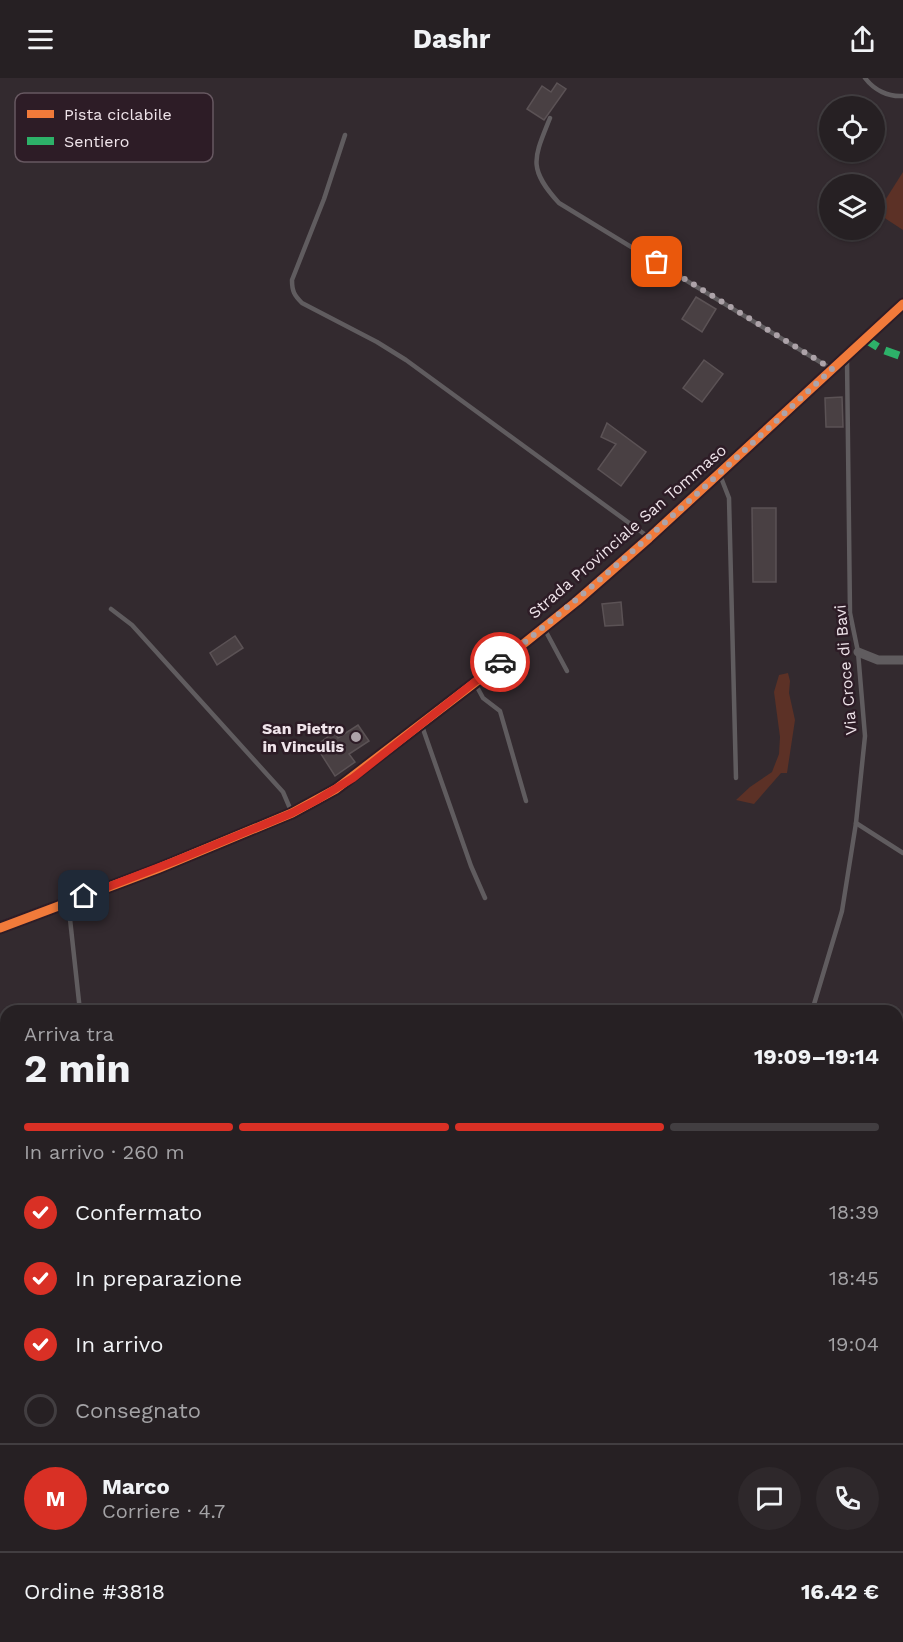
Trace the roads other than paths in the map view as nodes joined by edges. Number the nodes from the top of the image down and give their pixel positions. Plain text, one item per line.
1 (865, 78) edge
2 (903, 96) edge
3 (550, 118) dead end
4 (345, 135) dead end
5 (903, 304) edge
6 (846, 356) junction
7 (832, 369) junction
8 (719, 472) junction
9 (649, 538) junction
10 (111, 609) dead end
11 (544, 628) junction
12 (858, 652) junction
13 (903, 660) edge
14 (567, 671) dead end
15 (474, 683) junction
16 (422, 724) junction
17 (736, 778) dead end
18 (526, 801) dead end
19 (292, 813) junction
20 (856, 823) junction
21 (903, 853) edge
22 (486, 897) dead end
23 (66, 903) junction
24 (0, 928) edge
25 (79, 1005) edge
26 (814, 1005) edge

1 - 2 lane
3 - 7 lane
4 - 9 lane
5 - 6 street, Strada Provinciale San Tommaso
6 - 7 street, Strada Provinciale San Tommaso
6 - 12 lane, Via Croce di Bavi
7 - 8 street, Strada Provinciale San Tommaso
8 - 9 street, Strada Provinciale San Tommaso
8 - 17 lane
9 - 11 street, Strada Provinciale San Tommaso
10 - 19 lane
11 - 14 lane
11 - 15 street, Strada Provinciale San Tommaso
12 - 13 street
12 - 20 lane, Via Croce di Bavi
15 - 16 street, Strada Provinciale San Tommaso
15 - 18 lane
16 - 19 street, Strada Provinciale San Tommaso
16 - 22 lane
19 - 23 street, Strada Provinciale San Tommaso
20 - 21 lane
20 - 26 lane, Via Croce di Bavi
23 - 24 street, Strada Provinciale San Tommaso
23 - 25 lane

